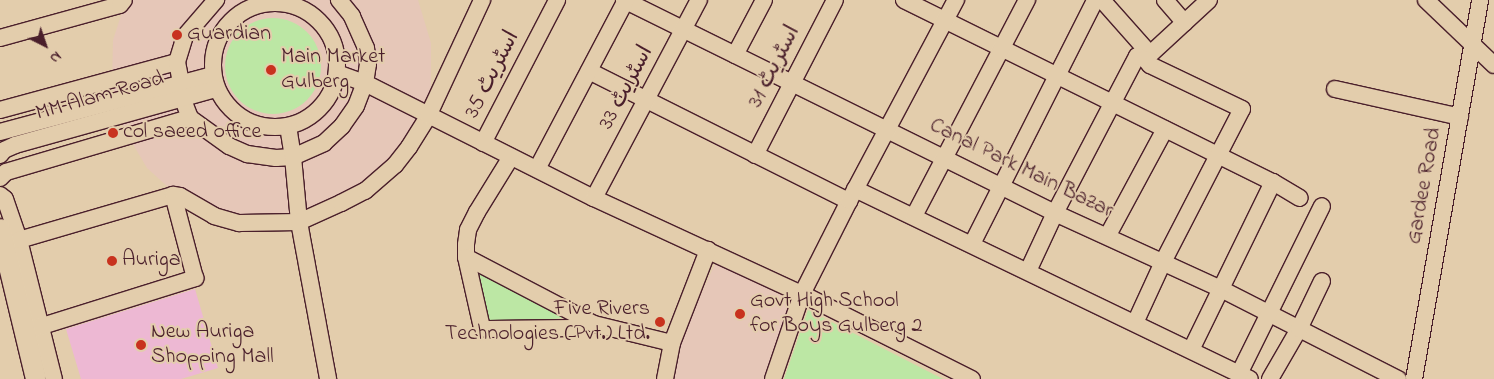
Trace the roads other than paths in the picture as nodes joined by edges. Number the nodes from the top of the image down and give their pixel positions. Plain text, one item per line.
1 (124, 0) edge
2 (216, 0) edge
3 (339, 0) edge
4 (482, 0) edge
5 (557, 0) edge
6 (625, 0) edge
7 (699, 0) edge
8 (764, 0) edge
9 (835, 0) edge
10 (904, 0) edge
11 (956, 0) edge
12 (1027, 0) edge
13 (1095, 0) edge
14 (1102, 0) edge
15 (1165, 0) edge
16 (1209, 0) edge
17 (1426, 0) edge
18 (1480, 0) edge
19 (245, 4) edge
20 (304, 4) edge
21 (945, 20) junction
22 (1185, 23) junction
23 (684, 30) junction
24 (0, 38) edge
25 (1473, 46) junction
26 (1002, 48) junction
27 (735, 55) junction
28 (1148, 56) junction
29 (177, 62) junction
30 (1494, 65) edge
31 (589, 71) junction
32 (337, 73) junction
33 (1057, 76) junction
34 (215, 82) junction
35 (366, 83) junction
36 (791, 83) junction
37 (1336, 89) dead end
38 (182, 90) junction
39 (645, 101) junction
40 (1112, 103) junction
41 (0, 110) edge
42 (428, 116) junction
43 (1460, 117) junction
44 (190, 118) junction
45 (288, 126) junction
46 (1165, 129) junction
47 (888, 130) junction
48 (0, 132) edge
49 (483, 143) junction
50 (0, 155) edge
51 (755, 155) junction
52 (1218, 155) junction
53 (294, 157) junction
54 (511, 157) junction
55 (944, 157) junction
56 (536, 169) junction
57 (0, 178) edge
58 (1272, 182) junction
59 (1001, 186) junction
60 (0, 195) edge
61 (174, 195) junction
62 (852, 195) junction
63 (594, 198) junction
64 (1300, 198) dead end
65 (1322, 206) dead end
66 (1055, 213) junction
67 (914, 216) junction
68 (299, 222) junction
69 (0, 229) edge
70 (1108, 235) junction
71 (19, 240) junction
72 (972, 244) junction
73 (708, 250) junction
74 (466, 257) junction
75 (1163, 262) junction
76 (0, 270) edge
77 (1028, 271) junction
78 (1322, 280) dead end
79 (1221, 290) junction
80 (802, 294) junction
81 (1270, 313) junction
82 (585, 320) junction
83 (1135, 323) junction
84 (39, 326) junction
85 (1299, 329) junction
86 (672, 343) junction
87 (27, 346) junction
88 (1190, 350) junction
89 (1245, 376) edge
90 (36, 379) edge
91 (54, 379) edge
92 (328, 379) edge
93 (665, 379) edge
94 (773, 379) edge
95 (972, 379) edge
96 (1270, 379) edge
97 (1398, 379) edge
98 (1414, 379) edge

1 - 24 street
2 - 29 street
3 - 35 street
4 - 42 street
5 - 49 street, اسٹریٹ 35
6 - 23 street, Canal Park Main Bazar
6 - 31 street
7 - 23 street, اسٹریٹ 33
8 - 27 street
9 - 36 street, اسٹریٹ 31
10 - 21 street
11 - 21 street
12 - 26 street
13 - 33 street
14 - 28 street
15 - 22 street
16 - 22 street
17 - 25 street
18 - 25 street, Gardee Road
19 - 20 street
19 - 34 street
20 - 32 street
21 - 26 street
21 - 47 street
22 - 28 street
23 - 27 street, Canal Park Main Bazar
23 - 39 street, اسٹریٹ 33
25 - 30 street
25 - 43 street, Gardee Road
26 - 33 street
26 - 55 street
27 - 36 street, Canal Park Main Bazar
28 - 40 street
28 - 52 street
29 - 38 street
29 - 41 street
31 - 39 street
31 - 56 street
32 - 35 street
32 - 45 street
33 - 40 street
33 - 59 street
34 - 38 street, MM Alam Road
34 - 45 street
35 - 42 street
35 - 53 street
36 - 47 street, Canal Park Main Bazar
36 - 51 street, اسٹریٹ 31
37 - 43 street
38 - 44 street
38 - 48 street, MM Alam Road
38 - 50 street, MM Alam Road
39 - 51 street
39 - 63 street, اسٹریٹ 33
40 - 46 street
40 - 66 street
42 - 49 street
42 - 68 street
43 - 98 street, Gardee Road
44 - 53 street
44 - 57 street
45 - 53 street
46 - 52 street
46 - 70 street
47 - 55 street, Canal Park Main Bazar
47 - 62 street
49 - 54 street
51 - 62 street
52 - 58 street
52 - 75 street
53 - 68 street
54 - 56 street
54 - 74 street
55 - 59 street, Canal Park Main Bazar
55 - 67 street
56 - 63 street
58 - 64 street
58 - 79 street
59 - 66 street, Canal Park Main Bazar
59 - 72 street
60 - 71 street
61 - 68 street
61 - 71 street
61 - 84 street
62 - 67 street
62 - 80 street
63 - 73 street
65 - 81 street
66 - 70 street, Canal Park Main Bazar
66 - 77 street
67 - 72 street
68 - 92 street
69 - 87 main road
70 - 75 street, Canal Park Main Bazar
71 - 84 street
72 - 77 street
73 - 80 street
73 - 86 street
74 - 82 street
74 - 82 street
75 - 79 street, Canal Park Main Bazar
75 - 83 street
76 - 87 main road
77 - 83 street
78 - 85 street
79 - 81 street, Canal Park Main Bazar
79 - 88 street
80 - 94 street
80 - 95 street
81 - 85 street, Canal Park Main Bazar
81 - 89 street
82 - 86 street
83 - 88 street
84 - 91 street
85 - 96 street
85 - 97 street, Canal Park Main Bazar
86 - 93 street
87 - 90 main road
88 - 89 street

